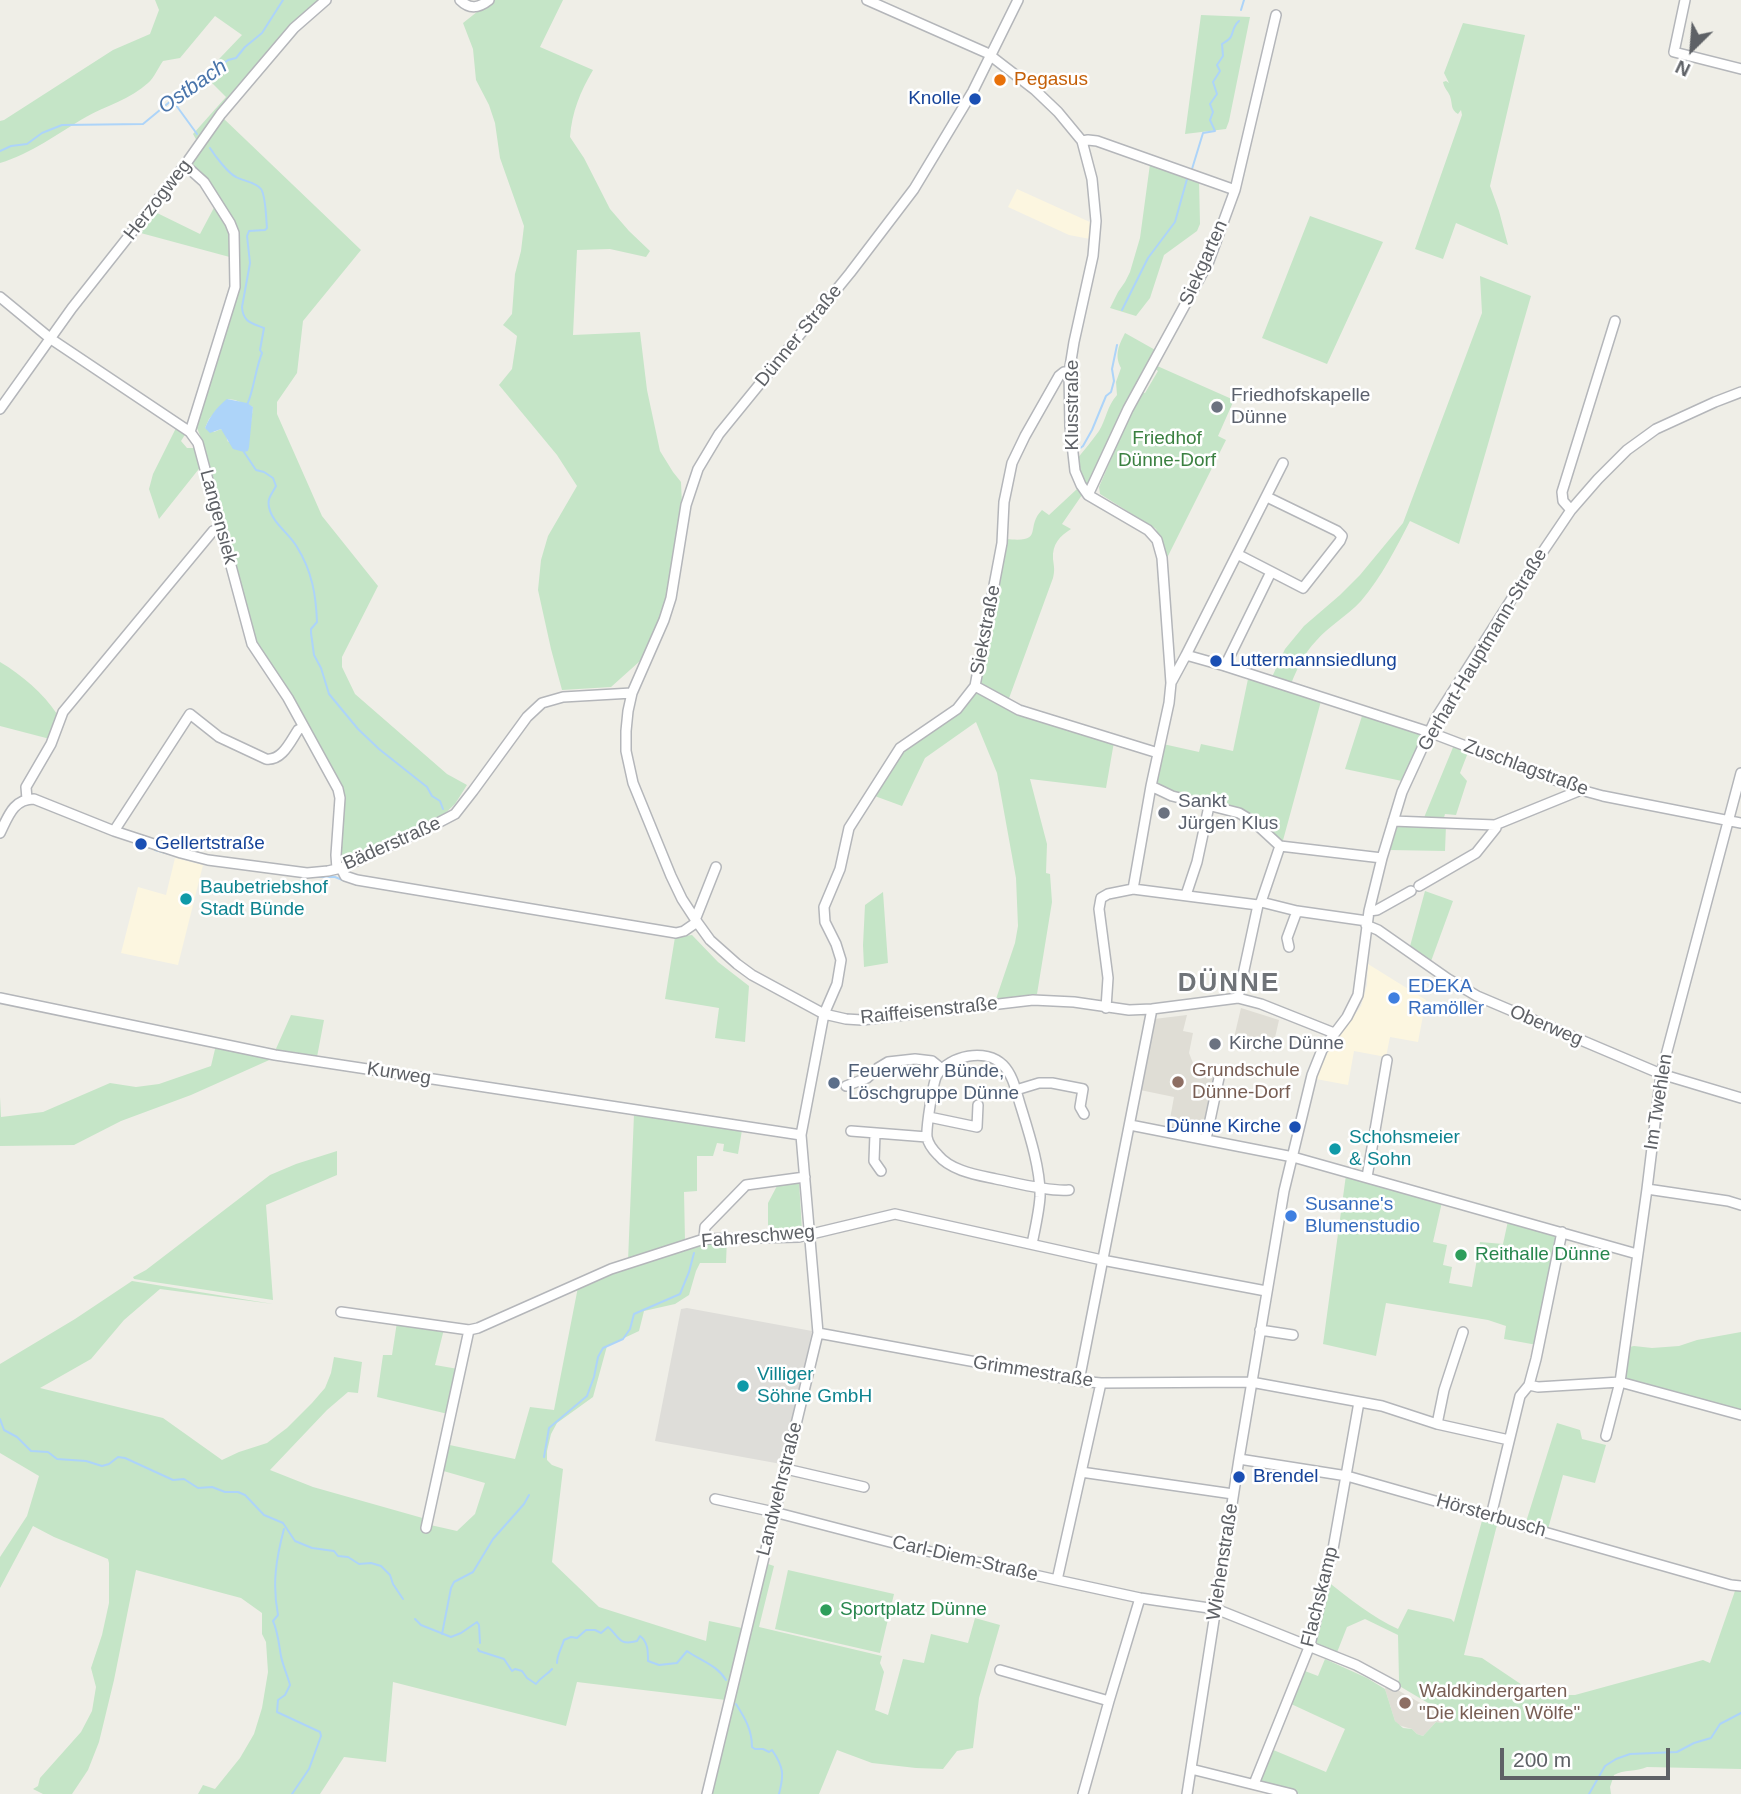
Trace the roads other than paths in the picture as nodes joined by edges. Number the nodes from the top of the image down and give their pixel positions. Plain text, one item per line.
1 (326, 0) edge
2 (460, 0) edge
3 (489, 0) edge
4 (867, 0) edge
5 (1018, 0) edge
6 (1685, 0) edge
7 (1276, 15) dead end
8 (992, 57) junction
9 (1741, 69) edge
10 (1082, 141) junction
11 (185, 166) junction
12 (1235, 190) junction
13 (0, 297) edge
14 (1615, 321) dead end
15 (51, 339) junction
16 (1069, 373) junction
17 (1741, 392) edge
18 (0, 409) edge
19 (190, 432) junction
20 (1283, 463) dead end
21 (1088, 495) junction
22 (1267, 497) junction
23 (1571, 510) junction
24 (220, 528) junction
25 (1237, 554) junction
26 (1271, 572) junction
27 (1186, 655) junction
28 (1225, 666) junction
29 (1171, 683) junction
30 (975, 686) junction
31 (632, 694) junction
32 (303, 727) junction
33 (1429, 732) junction
34 (1158, 753) junction
35 (1741, 773) edge
36 (1151, 786) junction
37 (1581, 790) junction
38 (27, 799) junction
39 (1209, 806) junction
40 (1728, 820) junction
41 (1394, 821) junction
42 (1741, 822) edge
43 (1495, 825) junction
44 (114, 831) junction
45 (0, 833) edge
46 (1280, 846) junction
47 (1382, 858) junction
48 (716, 867) dead end
49 (339, 868) junction
50 (1133, 889) junction
51 (1186, 895) junction
52 (1259, 903) junction
53 (1297, 911) junction
54 (1367, 919) junction
55 (696, 921) junction
56 (1289, 947) dead end
57 (0, 998) edge
58 (1238, 998) junction
59 (1106, 1008) junction
60 (1152, 1009) junction
61 (824, 1014) junction
62 (1306, 1022) junction
63 (1334, 1033) junction
64 (1327, 1043) junction
65 (1387, 1060) dead end
66 (942, 1069) junction
67 (1220, 1073) dead end
68 (1661, 1074) junction
69 (846, 1086) dead end
70 (1016, 1090) junction
71 (1741, 1098) edge
72 (978, 1105) dead end
73 (1084, 1114) dead end
74 (929, 1117) junction
75 (1129, 1125) junction
76 (850, 1132) dead end
77 (875, 1134) junction
78 (800, 1135) junction
79 (927, 1138) junction
80 (1206, 1139) junction
81 (1293, 1157) junction
82 (881, 1171) dead end
83 (805, 1177) junction
84 (1367, 1177) junction
85 (1040, 1187) junction
86 (1647, 1189) junction
87 (1069, 1190) dead end
88 (1741, 1205) edge
89 (1562, 1232) junction
90 (810, 1235) junction
91 (704, 1239) junction
92 (1032, 1244) junction
93 (1637, 1254) junction
94 (1102, 1260) junction
95 (1266, 1291) junction
96 (341, 1312) dead end
97 (469, 1330) junction
98 (1259, 1330) junction
99 (1463, 1332) dead end
100 (818, 1333) junction
101 (1293, 1335) dead end
102 (1079, 1381) junction
103 (1251, 1382) junction
104 (1620, 1382) junction
105 (1101, 1384) junction
106 (1529, 1385) junction
107 (1359, 1402) junction
108 (1741, 1415) edge
109 (1437, 1424) junction
110 (1606, 1436) dead end
111 (1508, 1440) junction
112 (1239, 1458) junction
113 (786, 1469) junction
114 (1081, 1472) junction
115 (1347, 1476) junction
116 (864, 1488) dead end
117 (1233, 1494) junction
118 (715, 1499) dead end
119 (774, 1512) junction
120 (1491, 1516) junction
121 (426, 1528) dead end
122 (1057, 1580) junction
123 (1741, 1586) edge
124 (1140, 1598) junction
125 (1216, 1609) junction
126 (1310, 1645) junction
127 (1000, 1670) dead end
128 (1395, 1686) dead end
129 (1109, 1701) junction
130 (1191, 1769) junction
131 (1254, 1784) junction
132 (707, 1794) edge
133 (1083, 1794) edge
134 (1187, 1794) edge
135 (1292, 1794) edge

1 - 11 street, Herzogweg
2 - 3 street
4 - 8 street, Klusstraße
5 - 8 street, Dünner Straße
6 - 9 street
7 - 12 street, Siekgarten
8 - 10 street, Klusstraße
8 - 31 street, Dünner Straße
10 - 12 street
10 - 16 street, Klusstraße
11 - 15 street, Herzogweg
11 - 19 street
12 - 21 street, Siekgarten
13 - 15 street
14 - 23 street
15 - 18 street, Herzogweg
15 - 19 street
16 - 21 street, Klusstraße
16 - 30 street, Siekstraße
17 - 23 street, Gerhart-Hauptmann-Straße
19 - 24 street, Langensiek
20 - 22 street
21 - 29 street
22 - 25 street
22 - 26 street
23 - 33 street, Gerhart-Hauptmann-Straße
24 - 32 street, Langensiek
24 - 38 street
25 - 26 street
25 - 27 street
26 - 28 street
27 - 28 street, Zuschlagstraße
27 - 29 street
28 - 33 street, Zuschlagstraße
29 - 34 street
30 - 34 street
30 - 61 street, Siekstraße
31 - 49 street, Bäderstraße
31 - 55 street, Raiffeisenstraße
32 - 44 street
32 - 49 street, Langensiek
33 - 37 street, Zuschlagstraße
33 - 41 street, Gerhart-Hauptmann-Straße
34 - 36 street
35 - 40 street, Im Twehlen
36 - 39 street
36 - 50 street
37 - 40 street, Zuschlagstraße
37 - 43 street
38 - 44 street, Bäderstraße
38 - 45 street
39 - 46 street
39 - 51 street
40 - 42 street, Zuschlagstraße
40 - 68 street, Im Twehlen
41 - 43 street
41 - 47 street, Gerhart-Hauptmann-Straße
43 - 54 street
44 - 49 street, Bäderstraße
46 - 47 street
46 - 52 street
47 - 54 street, Gerhart-Hauptmann-Straße
48 - 55 street
49 - 55 street
50 - 51 street
50 - 59 street
51 - 52 street
52 - 53 street
52 - 58 street
53 - 54 street
53 - 56 street
54 - 63 street, Gerhart-Hauptmann-Straße
54 - 68 street, Oberweg
55 - 61 street, Raiffeisenstraße
57 - 78 street, Kurweg
58 - 60 street, Raiffeisenstraße
58 - 62 street, Raiffeisenstraße
59 - 60 street, Raiffeisenstraße
59 - 61 street, Raiffeisenstraße
60 - 75 street
61 - 78 street, Landwehrstraße
62 - 63 street, Raiffeisenstraße
62 - 64 street, Raiffeisenstraße
63 - 64 street, Wiehenstraße
64 - 81 street, Wiehenstraße
65 - 84 street
66 - 69 street
66 - 70 street
66 - 74 street
67 - 80 street
68 - 71 street, Oberweg
68 - 86 street, Im Twehlen
70 - 73 street
70 - 85 street
72 - 74 street
74 - 79 street
75 - 80 street
75 - 94 street
76 - 77 street
77 - 79 street
77 - 82 street
78 - 83 street, Landwehrstraße
79 - 85 street
80 - 81 street
81 - 84 street
81 - 95 street, Wiehenstraße
83 - 90 street, Landwehrstraße
83 - 91 street
84 - 89 street
85 - 87 street
85 - 92 street
86 - 88 street
86 - 93 street, Im Twehlen
89 - 93 street
89 - 106 street
90 - 91 street, Fahreschweg
90 - 92 street, Fahreschweg
90 - 100 street, Landwehrstraße
91 - 97 street, Fahreschweg
92 - 94 street, Fahreschweg
93 - 104 street, Im Twehlen
94 - 95 street, Fahreschweg
94 - 102 street
95 - 98 street, Wiehenstraße
96 - 97 street, Fahreschweg
97 - 121 street
98 - 101 street
98 - 103 street, Wiehenstraße
99 - 109 street
100 - 102 street, Grimmestraße
100 - 113 street, Landwehrstraße
102 - 105 street, Grimmestraße
103 - 105 street, Grimmestraße
103 - 107 street
103 - 112 street, Wiehenstraße
104 - 106 street
104 - 108 street
104 - 110 street, Im Twehlen
105 - 114 street
106 - 111 street
107 - 109 street
107 - 115 street, Flachskamp
109 - 111 street
111 - 120 street
112 - 115 street, Hörsterbusch
112 - 117 street, Wiehenstraße
113 - 116 street
113 - 119 street, Landwehrstraße
114 - 117 street
114 - 122 street
115 - 120 street, Hörsterbusch
115 - 126 street, Flachskamp
117 - 125 street, Wiehenstraße
118 - 119 street, Carl-Diem-Straße
119 - 122 street, Carl-Diem-Straße
119 - 132 street, Landwehrstraße
120 - 123 street, Hörsterbusch
122 - 124 street, Carl-Diem-Straße
124 - 125 street, Carl-Diem-Straße
124 - 129 street
125 - 126 street, Carl-Diem-Straße
125 - 130 street, Wiehenstraße
126 - 128 street, Carl-Diem-Straße
126 - 131 street, Flachskamp
127 - 129 street
129 - 133 street
130 - 131 street
130 - 134 street, Wiehenstraße
131 - 135 street

